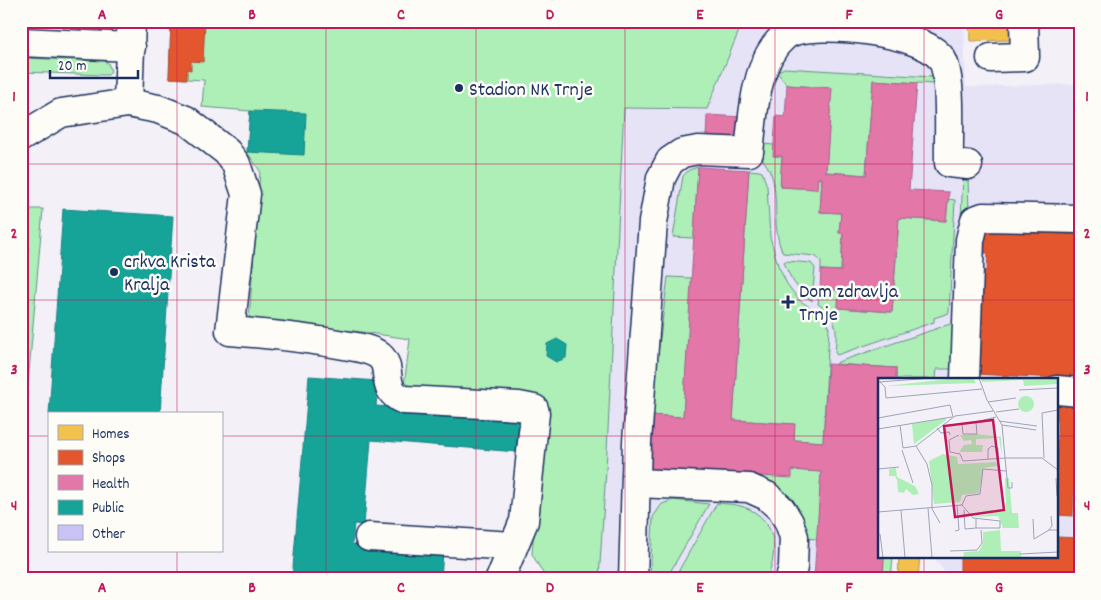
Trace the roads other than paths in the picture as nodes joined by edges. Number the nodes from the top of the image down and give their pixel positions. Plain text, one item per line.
1 (1024, 21) edge
2 (131, 34) edge
3 (21, 42) edge
4 (992, 58) dead end
5 (128, 103) junction
6 (21, 112) edge
7 (61, 113) junction
8 (21, 137) edge
9 (968, 165) dead end
10 (1080, 219) edge
11 (965, 378) edge
12 (1058, 390) edge
13 (1080, 392) edge
14 (637, 483) junction
15 (369, 537) dead end
16 (513, 546) junction
17 (500, 579) edge
18 (633, 579) edge
19 (790, 579) edge

1 - 4 street
2 - 3 street
2 - 5 street
5 - 7 street
5 - 16 street
6 - 7 street
7 - 8 street
9 - 14 street
10 - 11 street
12 - 13 street
14 - 18 street
14 - 19 street
15 - 16 street
16 - 17 street

